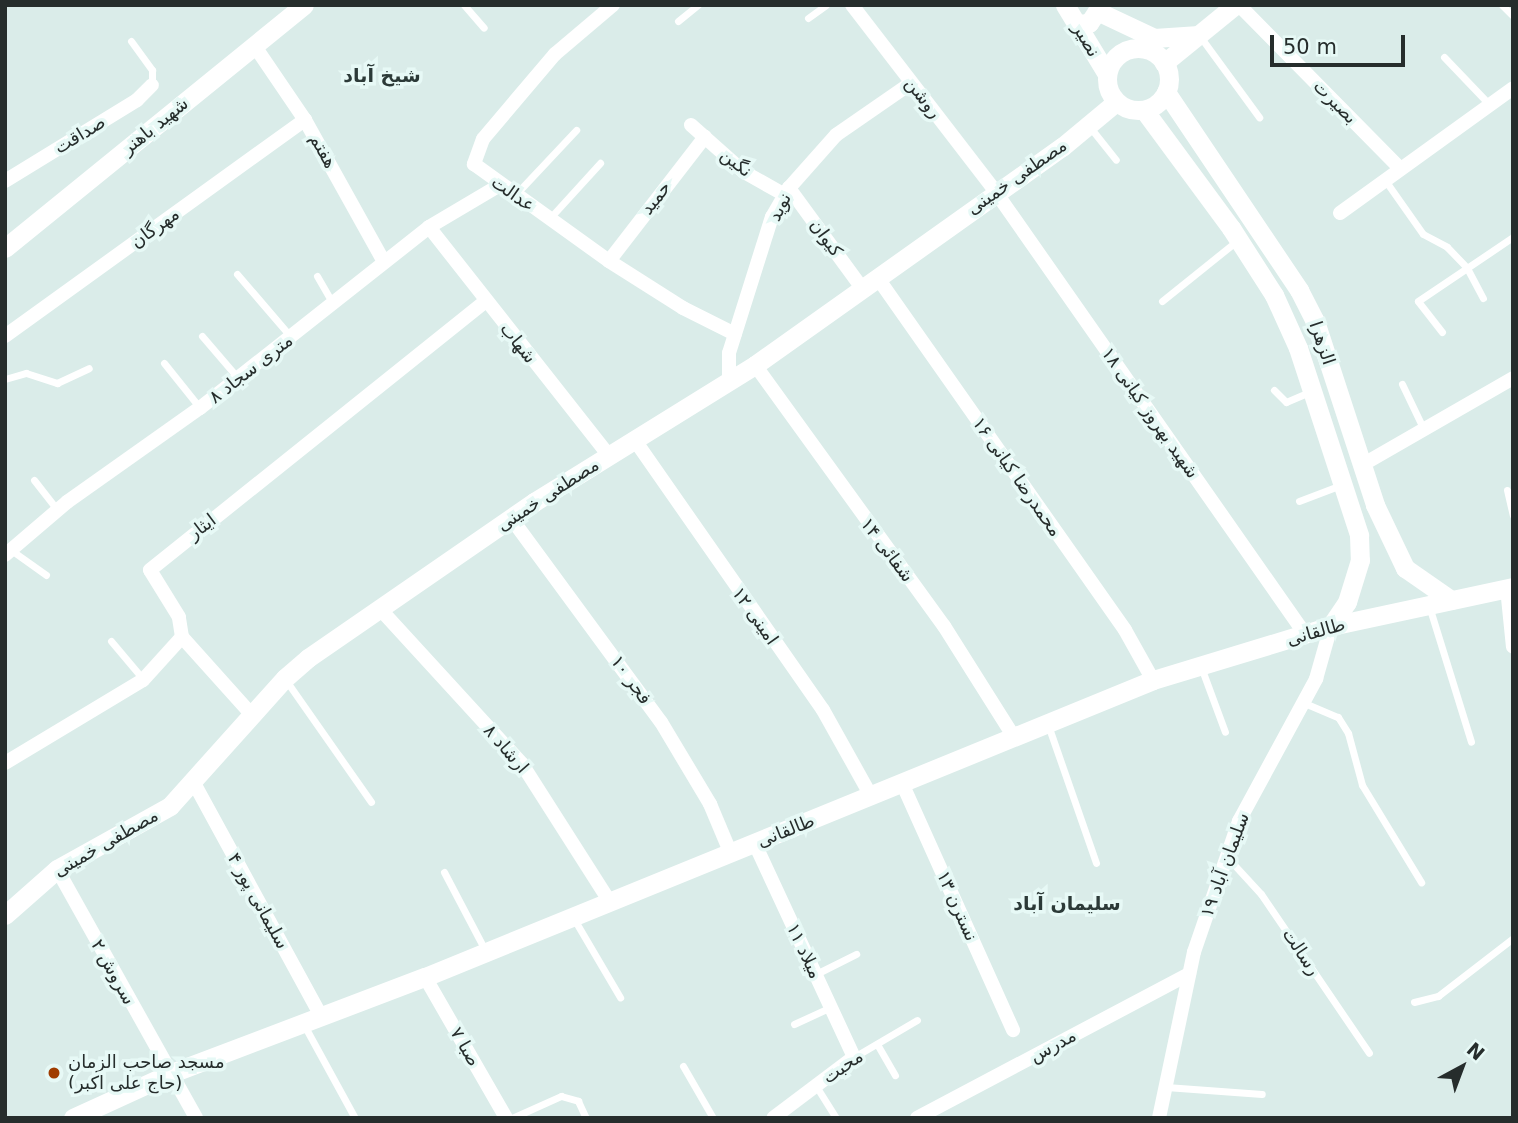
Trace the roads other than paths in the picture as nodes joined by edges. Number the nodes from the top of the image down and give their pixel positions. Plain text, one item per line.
1 (304, 5) edge
2 (464, 5) edge
3 (613, 5) edge
4 (698, 5) edge
5 (826, 5) edge
6 (852, 5) edge
7 (1065, 5) edge
8 (1237, 5) edge
9 (1502, 5) edge
10 (1095, 8) edge
11 (1513, 16) edge
12 (807, 18) dead end
13 (678, 21) dead end
14 (1076, 23) junction
15 (484, 28) dead end
16 (1199, 35) junction
17 (131, 41) dead end
18 (254, 45) junction
19 (1139, 48) junction
20 (1444, 57) dead end
21 (1164, 63) junction
22 (1107, 74) junction
23 (911, 83) junction
24 (152, 85) joint
25 (1513, 88) edge
26 (1167, 92) junction
27 (1116, 102) junction
28 (1488, 103) junction
29 (1144, 110) junction
30 (1259, 117) dead end
31 (305, 120) junction
32 (691, 125) dead end
33 (1089, 125) junction
34 (576, 130) dead end
35 (1193, 133) junction
36 (705, 136) junction
37 (1169, 142) junction
38 (1116, 160) dead end
39 (600, 163) dead end
40 (1400, 168) junction
41 (5, 181) edge
42 (1387, 183) junction
43 (498, 186) junction
44 (787, 191) junction
45 (995, 191) junction
46 (516, 194) junction
47 (1340, 213) dead end
48 (549, 219) junction
49 (429, 227) junction
50 (1513, 237) edge
51 (1238, 240) junction
52 (5, 248) edge
53 (609, 261) junction
54 (384, 262) junction
55 (1467, 268) junction
56 (237, 274) dead end
57 (317, 276) dead end
58 (869, 282) junction
59 (1483, 298) dead end
60 (1162, 301) dead end
61 (485, 302) junction
62 (334, 305) junction
63 (1442, 332) dead end
64 (735, 334) junction
65 (5, 336) edge
66 (202, 336) dead end
67 (291, 338) junction
68 (164, 363) dead end
69 (755, 365) junction
70 (89, 368) dead end
71 (239, 378) junction
72 (1513, 378) edge
73 (5, 379) edge
74 (729, 381) junction
75 (1402, 384) dead end
76 (1274, 390) dead end
77 (1313, 391) junction
78 (200, 408) junction
79 (1423, 430) junction
80 (634, 439) junction
81 (609, 456) junction
82 (1362, 465) junction
83 (34, 480) dead end
84 (1345, 483) junction
85 (1507, 490) dead end
86 (1299, 501) dead end
87 (57, 509) junction
88 (1513, 515) edge
89 (511, 518) junction
90 (1388, 532) junction
91 (1359, 535) junction
92 (8, 552) edge
93 (46, 575) dead end
94 (1510, 587) edge
95 (1451, 600) junction
96 (1429, 605) junction
97 (382, 611) junction
98 (1331, 626) junction
99 (1305, 634) junction
100 (182, 637) junction
101 (111, 641) dead end
102 (1513, 647) edge
103 (1201, 666) junction
104 (285, 678) junction
105 (143, 680) junction
106 (1153, 680) junction
107 (1302, 702) junction
108 (251, 714) junction
109 (1047, 723) junction
110 (1226, 732) dead end
111 (1014, 737) junction
112 (1471, 742) dead end
113 (5, 763) edge
114 (194, 783) junction
115 (902, 783) junction
116 (872, 796) junction
117 (371, 802) dead end
118 (755, 844) junction
119 (731, 854) junction
120 (1227, 857) junction
121 (1096, 863) dead end
122 (57, 869) junction
123 (444, 872) dead end
124 (1422, 882) dead end
125 (610, 902) junction
126 (5, 915) edge
127 (572, 918) junction
128 (1513, 938) edge
129 (486, 952) junction
130 (856, 954) dead end
131 (1189, 974) junction
132 (816, 975) junction
133 (425, 977) junction
134 (620, 997) dead end
135 (1414, 1002) dead end
136 (831, 1007) junction
137 (322, 1018) junction
138 (916, 1020) dead end
139 (794, 1024) dead end
140 (304, 1025) junction
141 (1013, 1030) dead end
142 (877, 1044) junction
143 (1369, 1053) dead end
144 (854, 1057) junction
145 (683, 1066) dead end
146 (169, 1074) junction
147 (895, 1075) dead end
148 (816, 1086) junction
149 (1165, 1087) junction
150 (1262, 1094) dead end
151 (73, 1118) edge
152 (196, 1118) edge
153 (355, 1118) edge
154 (506, 1118) edge
155 (512, 1118) edge
156 (586, 1118) edge
157 (713, 1118) edge
158 (773, 1118) edge
159 (836, 1118) edge
160 (917, 1118) edge
161 (1158, 1118) edge

1 - 18 street, شهید باهنر
2 - 15 lane
3 - 43 street, عدالت
4 - 13 lane
5 - 12 lane
6 - 23 street, روشن
7 - 14 street, نصیر
8 - 16 street
8 - 40 street, بصیرت
9 - 11 lane
10 - 14 street
10 - 16 street
10 - 19 street
14 - 22 street, نصیر
16 - 21 street
16 - 30 lane
17 - 24 lane
18 - 31 street, هفتم
18 - 52 street, شهید باهنر
19 - 21 street
19 - 22 street
20 - 28 lane
21 - 26 street
22 - 27 street
23 - 44 street, نوید
23 - 45 street, روشن
24 - 41 street, صداقت
25 - 28 street
26 - 29 street
26 - 35 street, الزهرا
27 - 29 street
27 - 33 street, مصطفی خمینی
28 - 40 street
29 - 37 street, الزهرا
31 - 54 street, هفتم
31 - 65 street, مهرگان
32 - 36 street, نگین
33 - 38 lane
33 - 45 street, مصطفی خمینی
34 - 46 lane
35 - 37 street
35 - 82 street, الزهرا
36 - 44 street, نگین
36 - 53 street, حمید
37 - 51 street, الزهرا
39 - 48 lane
40 - 42 street
42 - 47 street
42 - 55 lane
43 - 46 street, عدالت
43 - 49 street, ۸ متری سجاد
44 - 58 street, کیوان
44 - 64 street, نوید
45 - 58 street, مصطفی خمینی
45 - 99 street, شهید بهروز کیانی ۱۸
46 - 48 street, عدالت
48 - 53 street, عدالت
49 - 54 street, ۸ متری سجاد
49 - 61 street, شهاب
50 - 55 lane
51 - 60 lane
51 - 77 street, الزهرا
53 - 64 street, عدالت
54 - 62 street, ۸ متری سجاد
55 - 59 lane
55 - 63 lane
56 - 67 lane
57 - 62 lane
58 - 69 street, مصطفی خمینی
58 - 106 street, محمدرضا کیانی ۱۶
61 - 81 street, شهاب
61 - 100 street, ایثار
62 - 67 street, ۸ متری سجاد
64 - 74 street, نوید
66 - 71 lane
67 - 71 street, ۸ متری سجاد
68 - 78 lane
69 - 74 street, مصطفی خمینی
69 - 111 street, شفائی ۱۴
70 - 73 lane
71 - 78 street, ۸ متری سجاد
72 - 79 street
74 - 80 street, مصطفی خمینی
75 - 79 lane
76 - 77 lane
77 - 84 street, الزهرا
78 - 87 street, ۸ متری سجاد
79 - 82 street
80 - 81 street, مصطفی خمینی
80 - 116 street, امینی ۱۲
81 - 89 street, مصطفی خمینی
82 - 90 street, الزهرا
83 - 87 lane
84 - 86 lane
84 - 91 street, الزهرا
85 - 88 lane
87 - 92 street, ۸ متری سجاد
89 - 97 street, مصطفی خمینی
89 - 119 street, فجر ۱۰
90 - 91 street
90 - 95 street, الزهرا
91 - 98 street, الزهرا
92 - 93 lane
94 - 95 street, طالقانی
94 - 102 street
95 - 96 street, طالقانی
96 - 98 street, طالقانی
96 - 112 lane
97 - 104 street, مصطفی خمینی
97 - 125 street, ارشاد ۸
98 - 99 street, طالقانی
98 - 107 street, سلیمان آباد ۱۹
99 - 103 street, طالقانی
100 - 105 street
100 - 108 street
101 - 105 lane
103 - 106 street, طالقانی
103 - 110 lane
104 - 108 street, مصطفی خمینی
104 - 117 lane
105 - 113 street
106 - 109 street, طالقانی
107 - 120 street, سلیمان آباد ۱۹
107 - 124 lane
108 - 114 street, مصطفی خمینی
109 - 111 street, طالقانی
109 - 121 lane
111 - 115 street, طالقانی
114 - 122 street, مصطفی خمینی
114 - 137 street, سلیمانی پور ۴
115 - 116 street, طالقانی
115 - 141 street, نسترن ۱۳
116 - 118 street, طالقانی
118 - 119 street, طالقانی
118 - 132 street, میلاد ۱۱
119 - 125 street, طالقانی
120 - 131 street, سلیمان آباد ۱۹
120 - 143 lane, رسالت
122 - 126 street, مصطفی خمینی
122 - 146 street, سروش ۲
123 - 129 lane
125 - 127 street, طالقانی
127 - 129 street, طالقانی
127 - 134 lane
128 - 135 lane
129 - 133 street, طالقانی
130 - 132 lane
131 - 149 street, سلیمان آباد ۱۹
131 - 160 street, مدرس
132 - 136 street, میلاد ۱۱
133 - 137 street, طالقانی
133 - 154 street, صبا ۷
136 - 139 lane
136 - 144 street, میلاد ۱۱
137 - 140 street, طالقانی
138 - 142 lane, محبت
140 - 146 street, طالقانی
140 - 153 lane
142 - 144 lane, محبت
142 - 147 lane
144 - 148 street, محبت
145 - 157 lane
146 - 151 street, طالقانی
146 - 152 street, سروش ۲
148 - 158 street, محبت
148 - 159 lane
149 - 150 lane
149 - 161 street, سلیمان آباد ۱۹
155 - 156 lane

